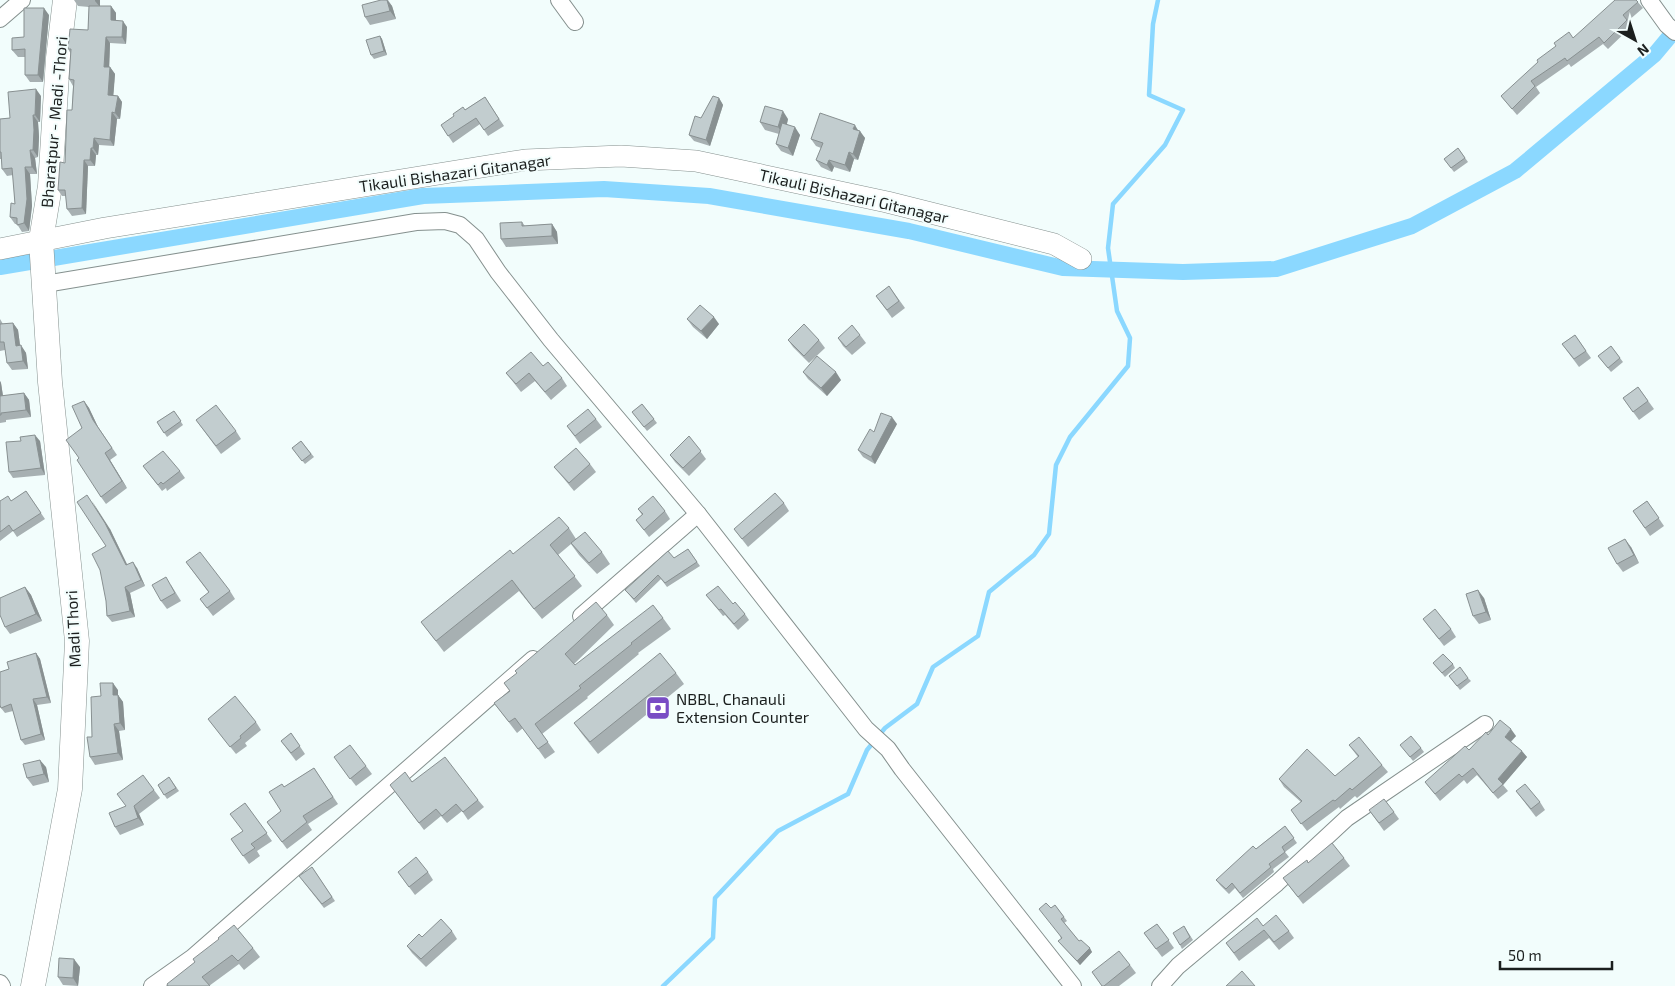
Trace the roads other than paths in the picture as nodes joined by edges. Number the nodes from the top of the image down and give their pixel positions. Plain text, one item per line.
1 (22, 0) edge
2 (65, 0) edge
3 (559, 0) edge
4 (1649, 0) edge
5 (0, 18) edge
6 (575, 22) dead end
7 (1671, 29) edge
8 (42, 242) junction
9 (0, 249) edge
10 (1081, 259) dead end
11 (45, 277) junction
12 (698, 514) junction
13 (572, 624) edge
14 (542, 651) edge
15 (1485, 724) dead end
16 (0, 983) edge
17 (2, 986) edge
18 (33, 986) edge
19 (152, 986) edge
20 (1073, 986) edge
21 (1160, 986) edge

1 - 5 street
2 - 8 main road, Bharatpur - Madi -Thori
3 - 6 street
4 - 7 street
8 - 9 street, Tikauli Bishazari Gitanagar
8 - 10 street, Tikauli Bishazari Gitanagar
8 - 11 main road, Bharatpur - Madi -Thori
11 - 12 street
11 - 18 main road, Madi Thori
12 - 13 street
12 - 20 street
14 - 19 street
15 - 21 street
16 - 17 street

